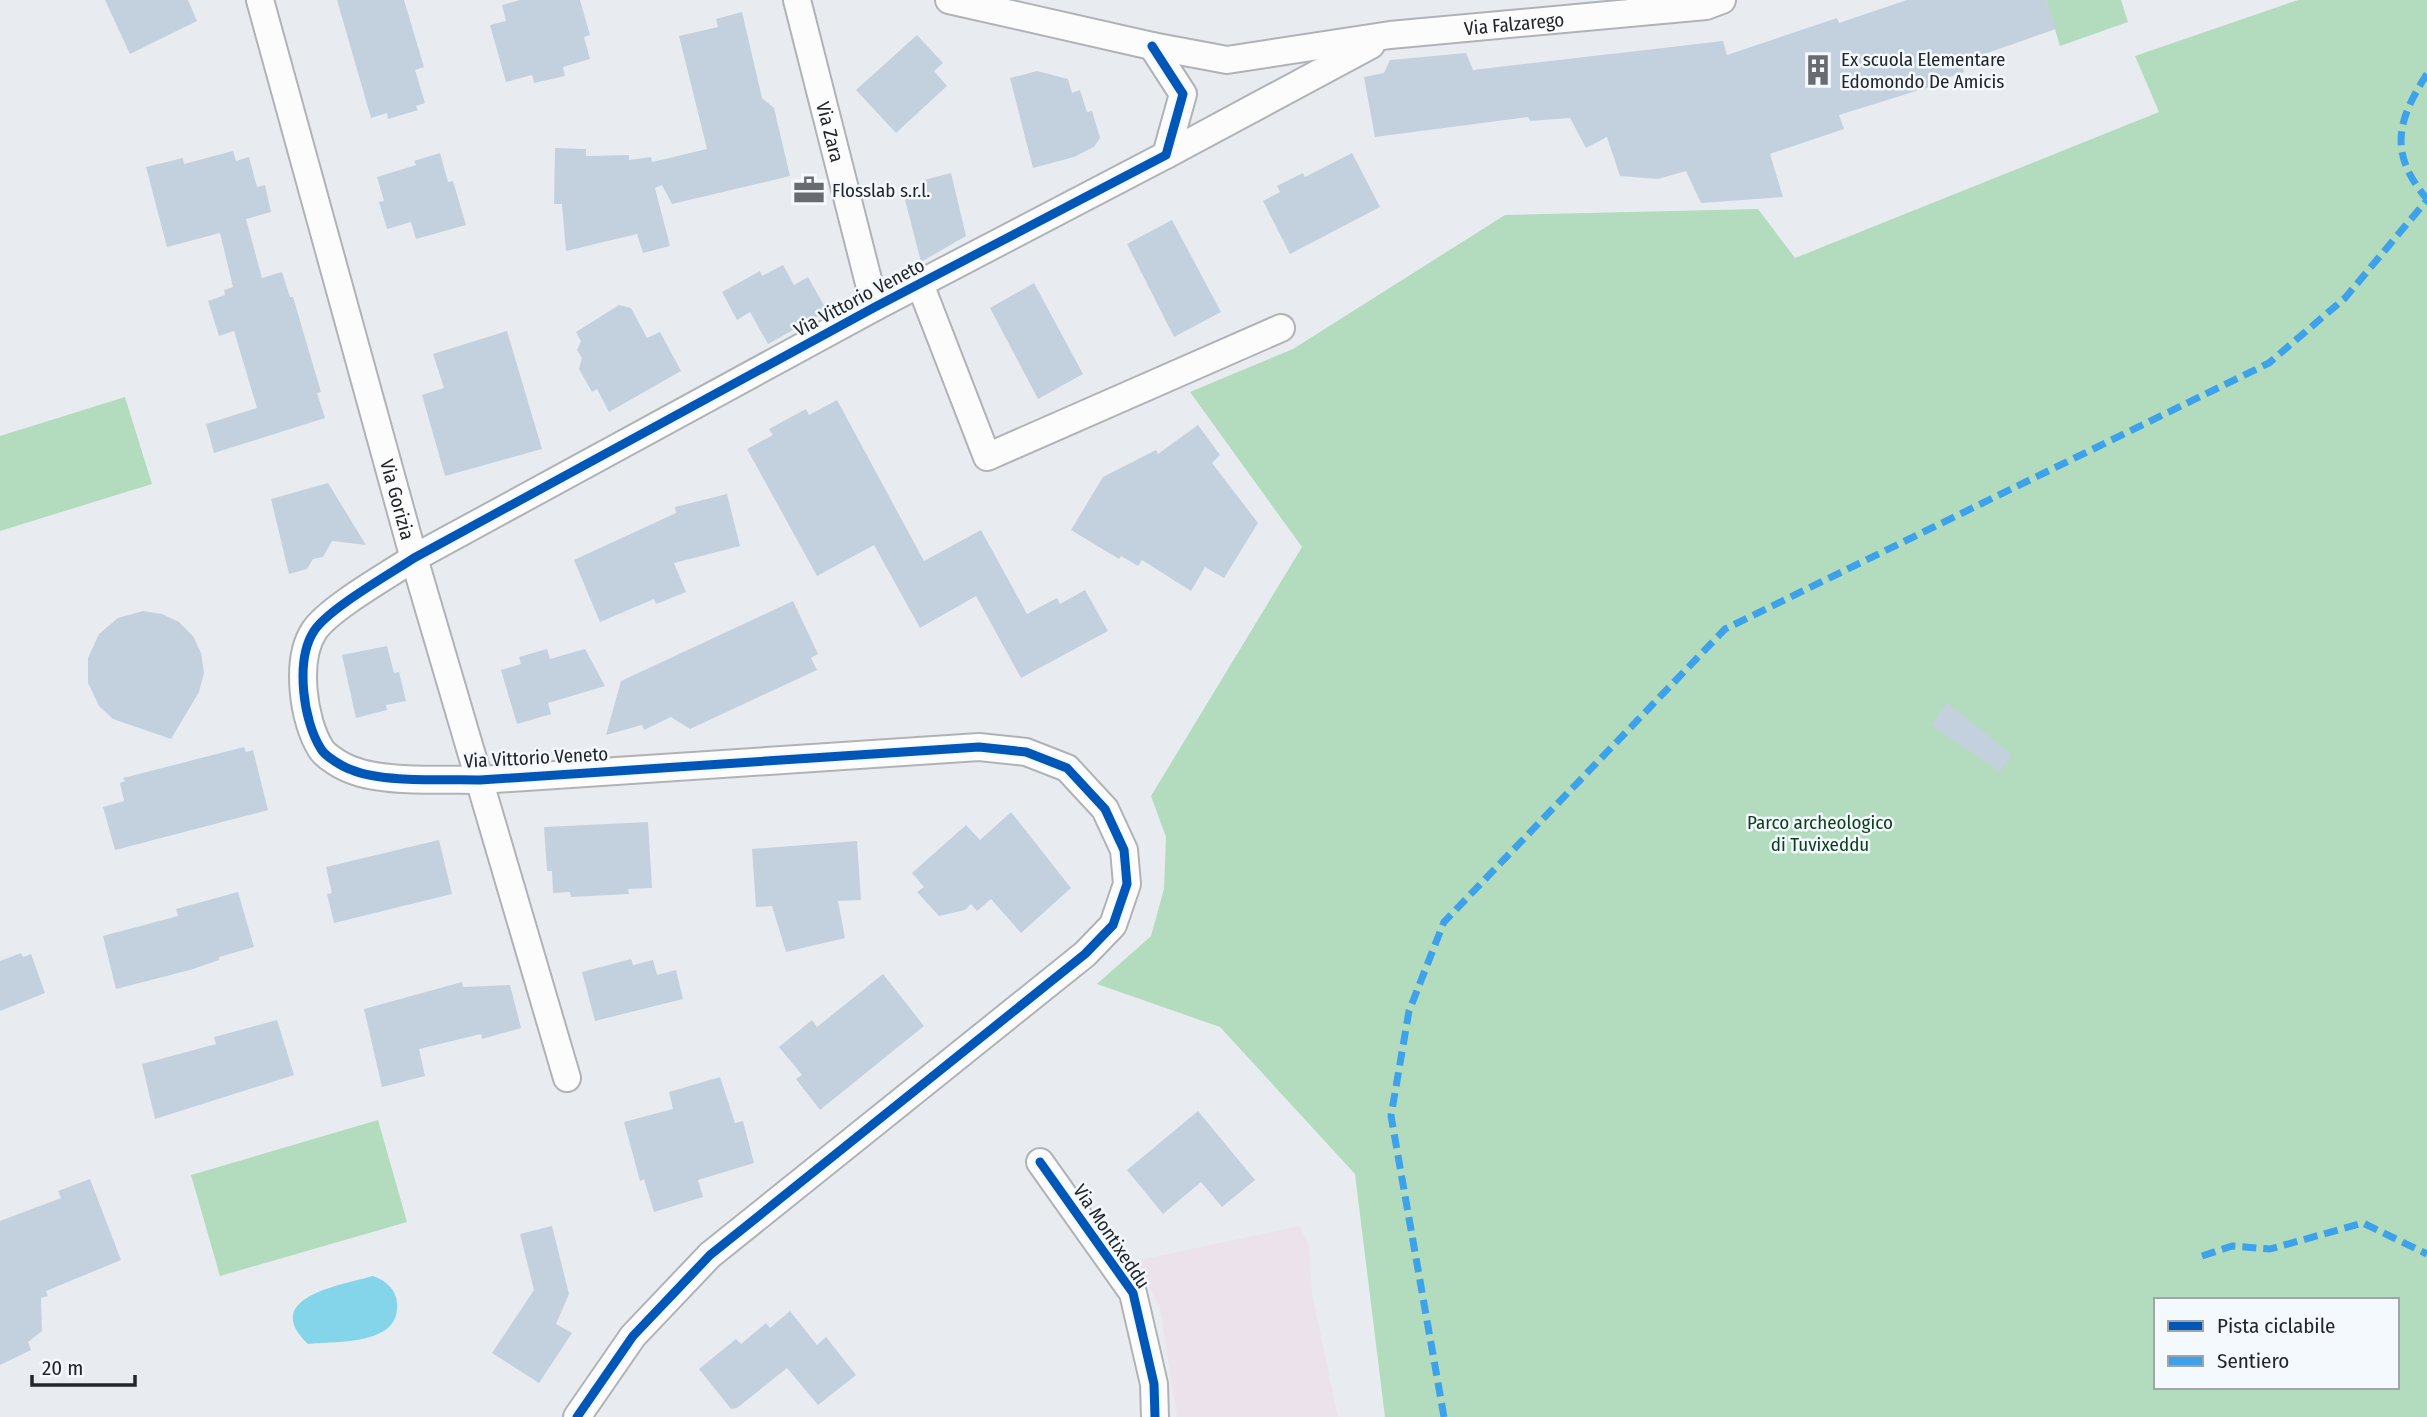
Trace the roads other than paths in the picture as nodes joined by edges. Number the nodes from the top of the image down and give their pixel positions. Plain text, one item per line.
1 (260, 0) edge
2 (797, 0) edge
3 (949, 0) edge
4 (1722, 0) edge
5 (1390, 35) junction
6 (1152, 46) junction
7 (1166, 155) junction
8 (920, 284) junction
9 (876, 307) junction
10 (1281, 328) dead end
11 (414, 558) junction
12 (480, 779) junction
13 (567, 1078) dead end
14 (1040, 1163) dead end
15 (578, 1417) edge
16 (1154, 1417) edge

1 - 11 street, Via Gorizia
2 - 9 street, Via Zara
3 - 6 street
4 - 5 street, Via Falzarego
5 - 6 street, Via Falzarego
5 - 7 street, Via Falzarego
6 - 7 street
7 - 8 street, Via Vittorio Veneto
8 - 9 street, Via Vittorio Veneto
8 - 10 street
9 - 11 street, Via Vittorio Veneto
11 - 12 street, Via Gorizia
11 - 12 street, Via Vittorio Veneto
12 - 13 street, Via Gorizia
12 - 15 street, Via Vittorio Veneto
14 - 16 street, Via Montixeddu

